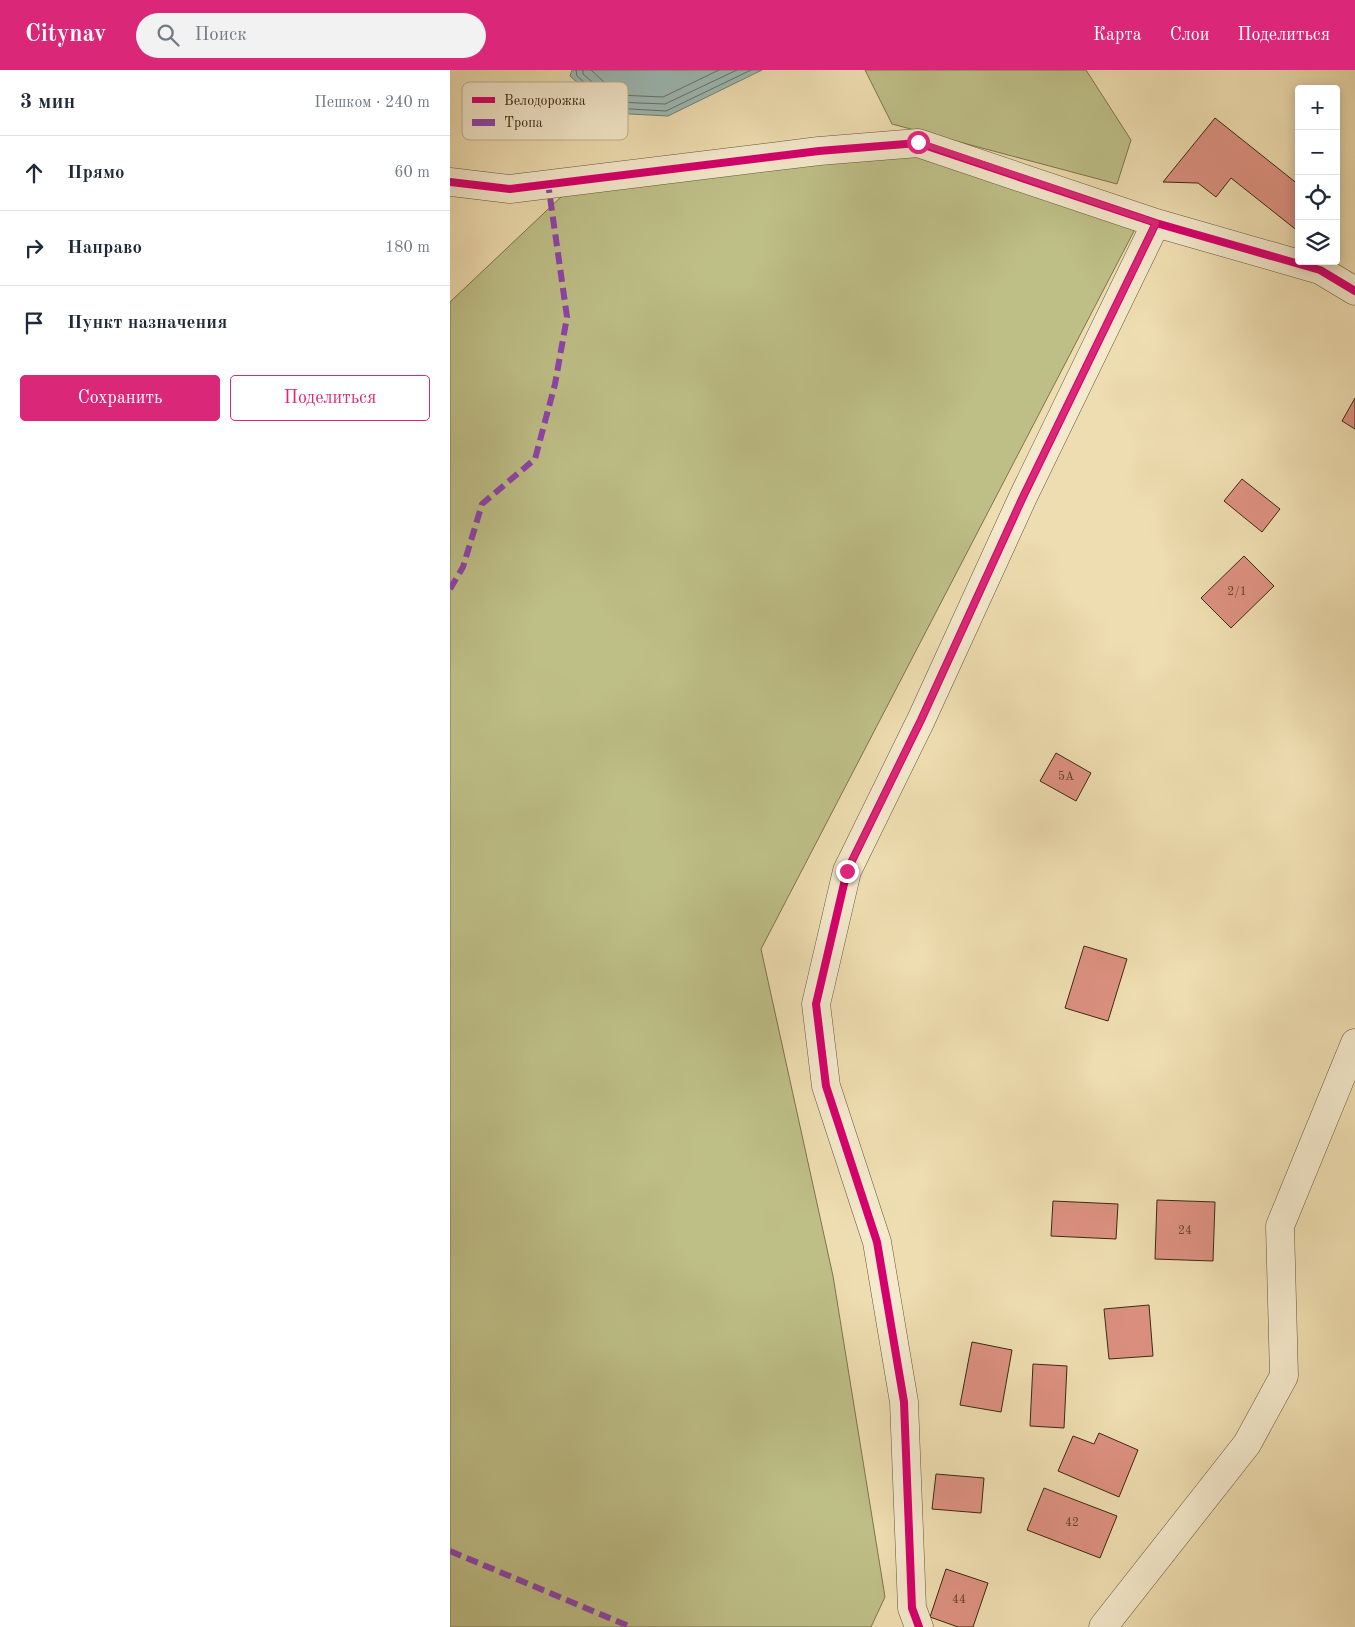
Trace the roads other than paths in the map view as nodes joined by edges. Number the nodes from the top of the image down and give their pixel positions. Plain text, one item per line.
1 (450, 182) edge
2 (1156, 223) junction
3 (1355, 291) edge
4 (1355, 1043) edge
5 (919, 1627) edge
6 (1103, 1627) edge

1 - 2 street
2 - 3 street
2 - 5 street
4 - 6 street

